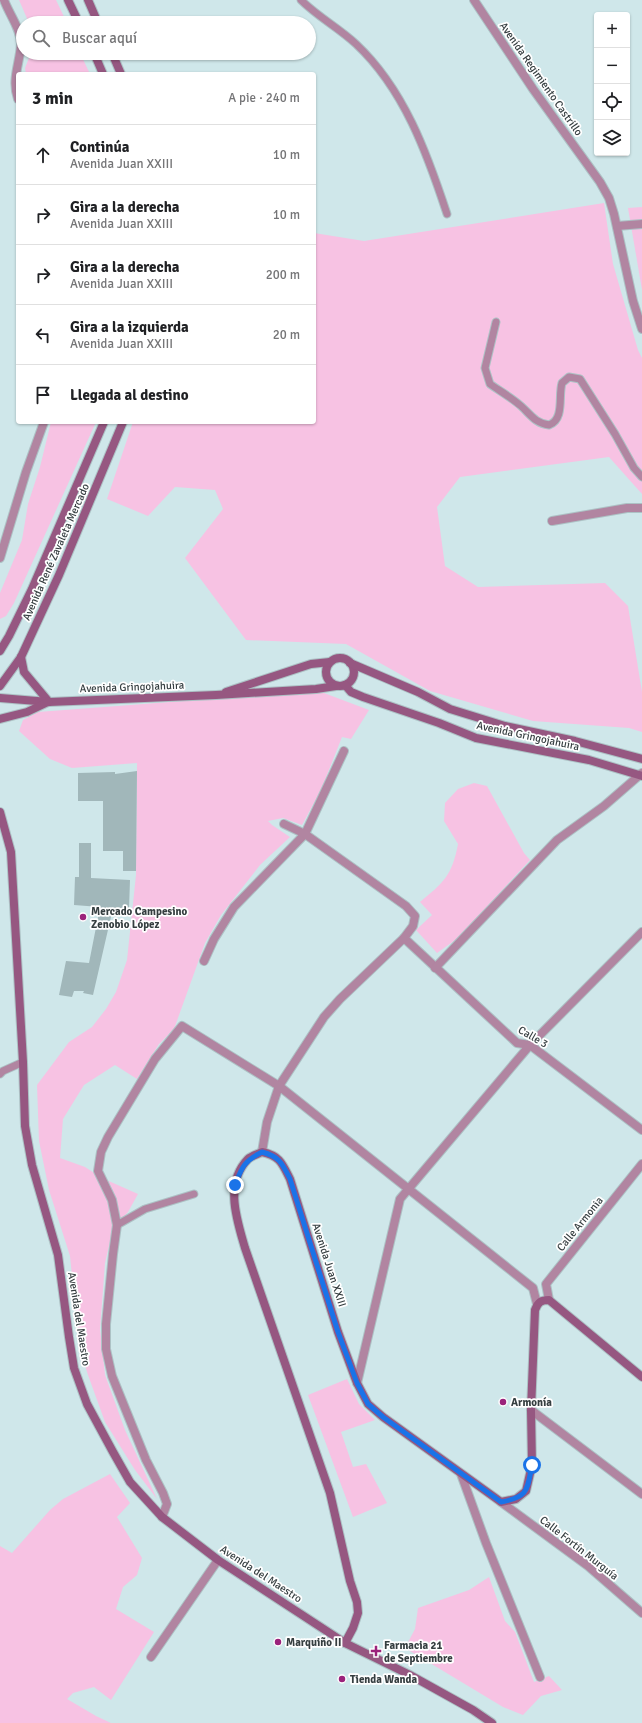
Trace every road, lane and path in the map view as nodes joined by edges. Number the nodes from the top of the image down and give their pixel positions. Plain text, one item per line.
1 (4, 0) edge
2 (68, 0) edge
3 (88, 0) edge
4 (301, 0) edge
5 (474, 0) edge
6 (76, 16) edge
7 (95, 16) edge
8 (16, 26) edge
9 (18, 60) edge
10 (97, 60) edge
11 (115, 60) edge
12 (16, 72) edge
13 (16, 72) edge
14 (102, 72) edge
15 (120, 72) edge
16 (16, 92) edge
17 (447, 214) dead end
18 (642, 224) edge
19 (617, 226) junction
20 (496, 322) dead end
21 (642, 329) edge
22 (43, 424) edge
23 (103, 424) edge
24 (122, 424) edge
25 (642, 477) edge
26 (642, 508) edge
27 (552, 521) dead end
28 (0, 558) edge
29 (9, 636) junction
30 (0, 639) edge
31 (0, 651) edge
32 (21, 657) junction
33 (330, 662) junction
34 (350, 663) junction
35 (0, 686) edge
36 (341, 686) junction
37 (216, 695) junction
38 (0, 698) edge
39 (49, 702) junction
40 (0, 718) edge
41 (344, 751) dead end
42 (642, 759) edge
43 (641, 775) edge
44 (0, 812) edge
45 (284, 824) dead end
46 (305, 834) junction
47 (642, 932) edge
48 (404, 938) junction
49 (204, 960) dead end
50 (435, 968) junction
51 (530, 1046) junction
52 (23, 1062) junction
53 (0, 1074) edge
54 (279, 1086) junction
55 (642, 1130) edge
56 (262, 1152) junction
57 (642, 1164) edge
58 (409, 1188) junction
59 (194, 1194) dead end
60 (117, 1225) junction
61 (549, 1300) junction
62 (537, 1304) junction
63 (642, 1377) edge
64 (357, 1383) junction
65 (531, 1410) junction
66 (461, 1474) junction
67 (642, 1494) edge
68 (501, 1502) junction
69 (162, 1517) junction
70 (218, 1560) junction
71 (642, 1614) edge
72 (345, 1643) junction
73 (151, 1657) dead end
74 (540, 1677) dead end
75 (492, 1723) edge

1 - 8 street
2 - 6 main road
3 - 7 main road
4 - 17 lane
5 - 19 street, Avenida Regimiento Castrillo
9 - 13 street
10 - 14 main road
11 - 15 main road
12 - 16 street
18 - 19 street
19 - 21 street, Avenida Regimiento Castrillo
20 - 25 lane
22 - 28 street
23 - 29 main road, Avenida René Zavaleta Mercado
24 - 32 main road, Avenida René Zavaleta Mercado
26 - 27 street
29 - 30 main road
29 - 31 main road, Avenida René Zavaleta Mercado
32 - 35 main road, Avenida René Zavaleta Mercado
32 - 39 main road
33 - 34 main road
33 - 36 main road
33 - 37 main road, Avenida Gringojahuira
34 - 36 main road
34 - 42 main road, Avenida Gringojahuira
36 - 37 main road, Avenida Gringojahuira
36 - 43 main road, Avenida Gringojahuira
37 - 39 main road, Avenida Gringojahuira
38 - 39 main road, Avenida Gringojahuira
39 - 40 main road, Avenida Gringojahuira
41 - 46 street
43 - 50 street
44 - 52 main road, Avenida del Maestro
45 - 46 street
46 - 48 street
46 - 49 street
47 - 51 street
48 - 50 street, Calle 3
48 - 54 street
50 - 51 street, Calle 3
51 - 55 street, Calle 3
51 - 58 street
52 - 53 lane
52 - 69 main road, Avenida del Maestro
54 - 56 street
54 - 58 street
54 - 60 street
56 - 64 main road, Avenida Juan XXIII
56 - 72 main road
57 - 61 street, Calle Armonia
58 - 62 street
58 - 64 street
59 - 60 lane
60 - 69 street
61 - 62 main road
61 - 63 main road
62 - 65 main road
64 - 66 main road, Avenida Juan XXIII
65 - 67 street
65 - 68 main road
66 - 68 main road, Avenida Juan XXIII
66 - 74 street
68 - 71 street, Calle Fortín Murguía
69 - 70 main road, Avenida del Maestro
70 - 72 main road, Avenida del Maestro
70 - 73 street
72 - 75 main road, Avenida del Maestro

